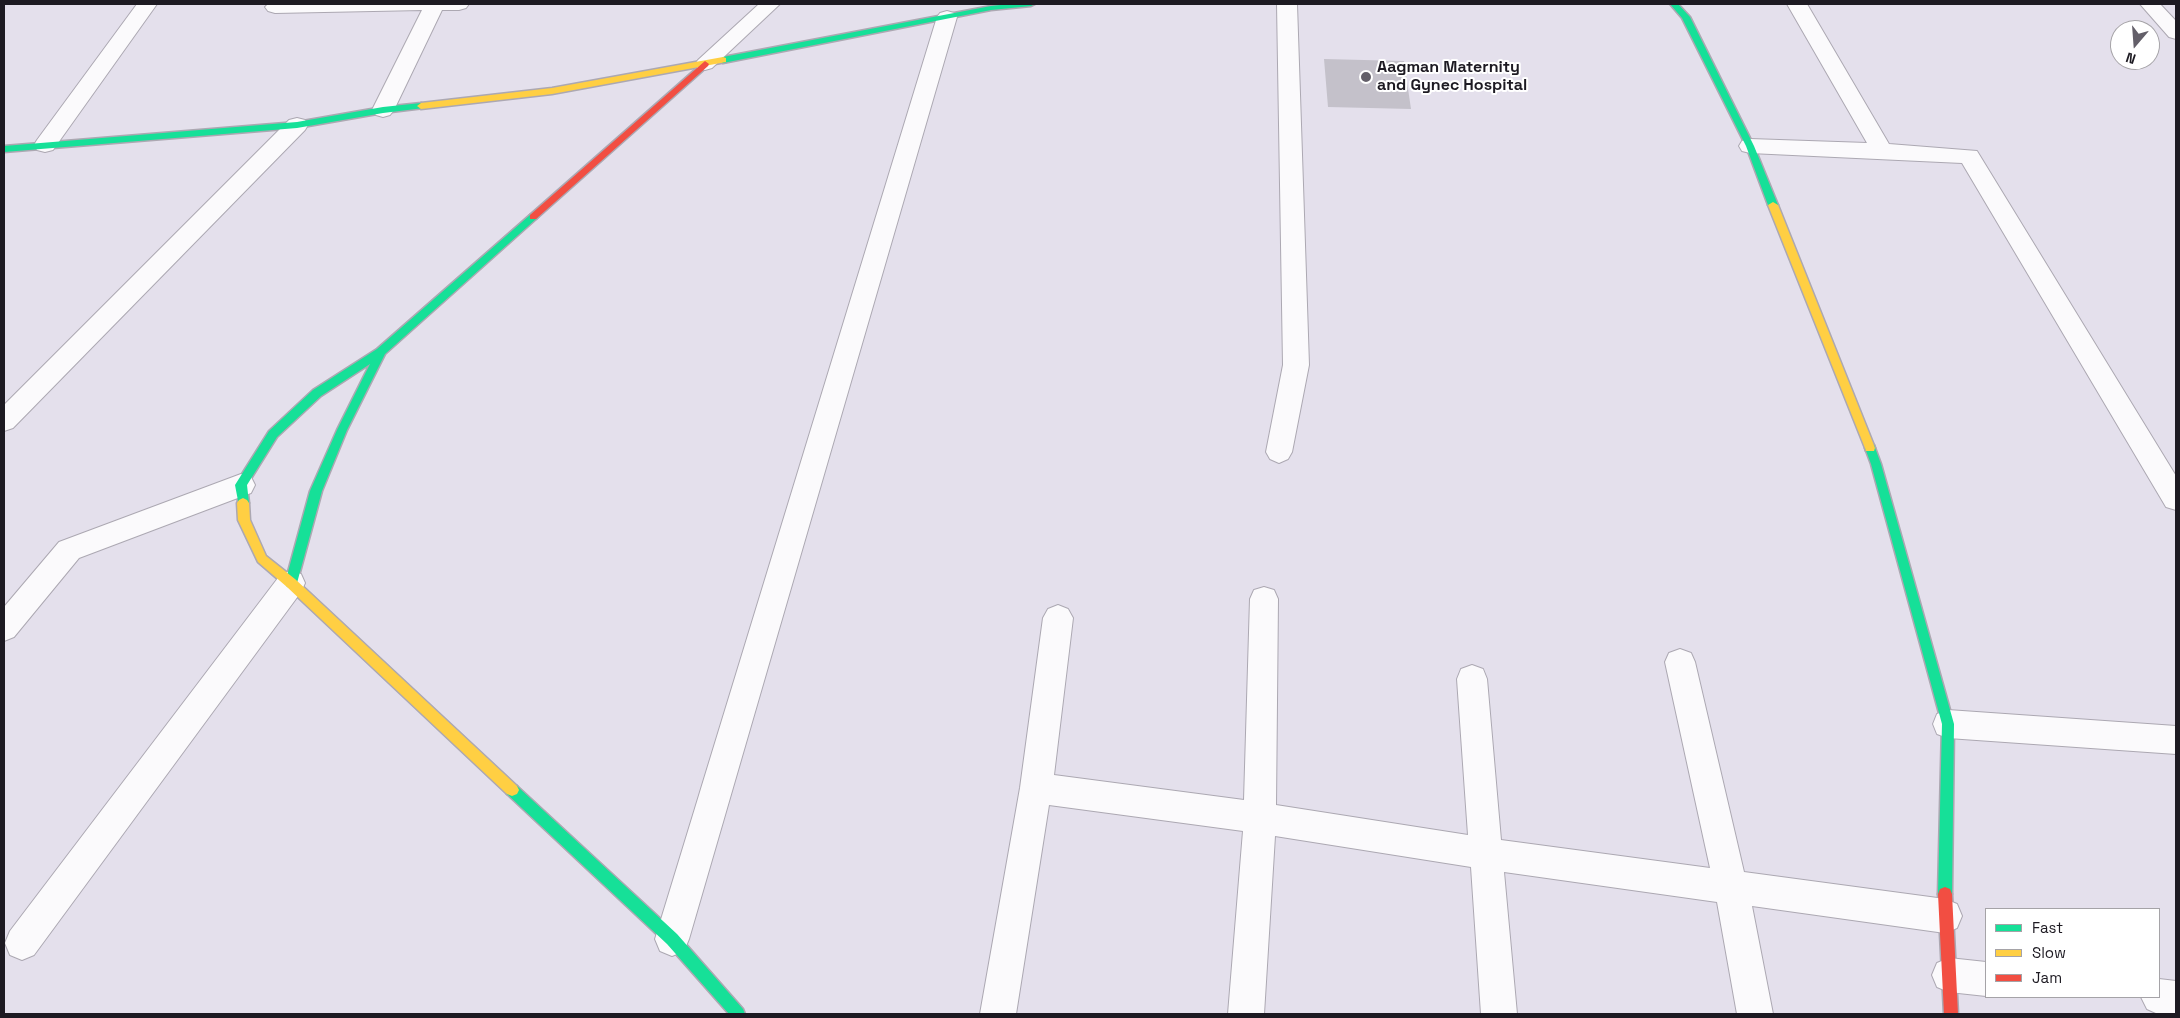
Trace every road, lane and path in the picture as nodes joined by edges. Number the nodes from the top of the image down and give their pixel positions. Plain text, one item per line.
1 (148, 4) edge
2 (435, 4) edge
3 (459, 4) edge
4 (770, 4) edge
5 (1031, 4) edge
6 (1287, 4) edge
7 (1674, 4) edge
8 (1797, 4) edge
9 (2150, 4) edge
10 (275, 7) dead end
11 (947, 17) junction
12 (2176, 33) edge
13 (705, 64) junction
14 (382, 110) junction
15 (297, 125) junction
16 (45, 145) junction
17 (1750, 146) junction
18 (4, 149) edge
19 (1882, 151) junction
20 (381, 352) junction
21 (4, 421) edge
22 (1279, 452) dead end
23 (241, 485) junction
24 (2176, 499) edge
25 (291, 583) junction
26 (1264, 600) dead end
27 (1058, 618) dead end
28 (4, 628) edge
29 (1680, 662) dead end
30 (1472, 679) dead end
31 (1948, 724) junction
32 (2176, 740) edge
33 (1036, 788) junction
34 (1260, 818) junction
35 (1488, 854) junction
36 (1731, 886) junction
37 (1945, 916) junction
38 (672, 939) junction
39 (22, 943) dead end
40 (1949, 975) junction
41 (1985, 979) edge
42 (2160, 997) edge
43 (2176, 998) edge
44 (738, 1014) edge
45 (998, 1014) edge
46 (1246, 1014) edge
47 (1499, 1014) edge
48 (1755, 1014) edge
49 (1951, 1014) edge

1 - 16 street
2 - 3 street
2 - 10 street
2 - 14 street
4 - 13 street
5 - 11 street
6 - 22 street
7 - 17 street
8 - 19 street
9 - 12 street
11 - 13 street
11 - 38 street
13 - 14 street
13 - 20 street
14 - 15 street
15 - 16 street
15 - 21 street
16 - 18 street
17 - 19 street
17 - 31 street
19 - 24 street
20 - 23 street
20 - 25 street
23 - 25 street
23 - 28 street
25 - 38 street
25 - 39 street
26 - 34 street
27 - 33 street
29 - 36 street
30 - 35 street
31 - 32 street
31 - 37 street
33 - 34 street
33 - 45 street
34 - 35 street
34 - 46 street
35 - 36 street
35 - 47 street
36 - 37 street
36 - 48 street
37 - 40 street
38 - 44 street
40 - 41 street
40 - 49 street
42 - 43 street

